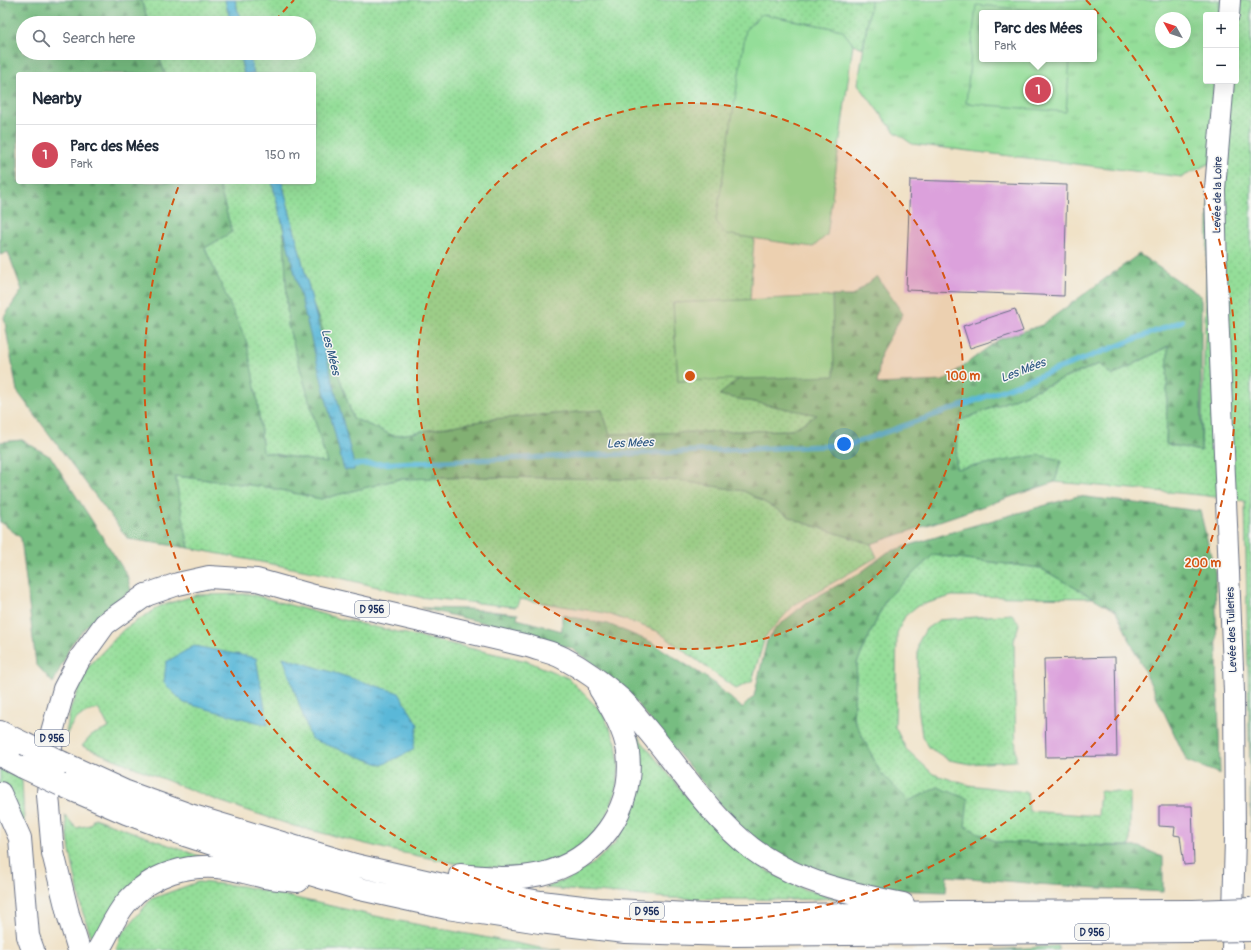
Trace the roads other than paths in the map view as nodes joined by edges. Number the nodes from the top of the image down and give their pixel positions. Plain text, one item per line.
1 (1230, 0) edge
2 (1229, 12) edge
3 (1224, 84) edge
4 (1218, 310) joint
5 (592, 676) junction
6 (0, 732) edge
7 (0, 755) edge
8 (0, 793) edge
9 (355, 865) junction
10 (360, 889) junction
11 (1251, 909) edge
12 (944, 912) junction
13 (1193, 921) junction
14 (1251, 930) edge
15 (32, 950) edge
16 (78, 950) edge
17 (98, 950) edge
18 (1232, 950) edge

1 - 2 street
3 - 4 street, Levée de la Loire
4 - 18 street, Levée des Tuileries
5 - 9 main road, D 956
5 - 12 main road, D 956
5 - 16 main road, D 956
6 - 9 main road, D 956, bridge
7 - 10 main road, D 956, bridge
8 - 15 main road
9 - 12 main road, D 956
10 - 13 main road, D 956
10 - 17 main road, D 956
11 - 13 main road, D 956, bridge
12 - 13 main road, D 956
13 - 14 main road, D 956, bridge

